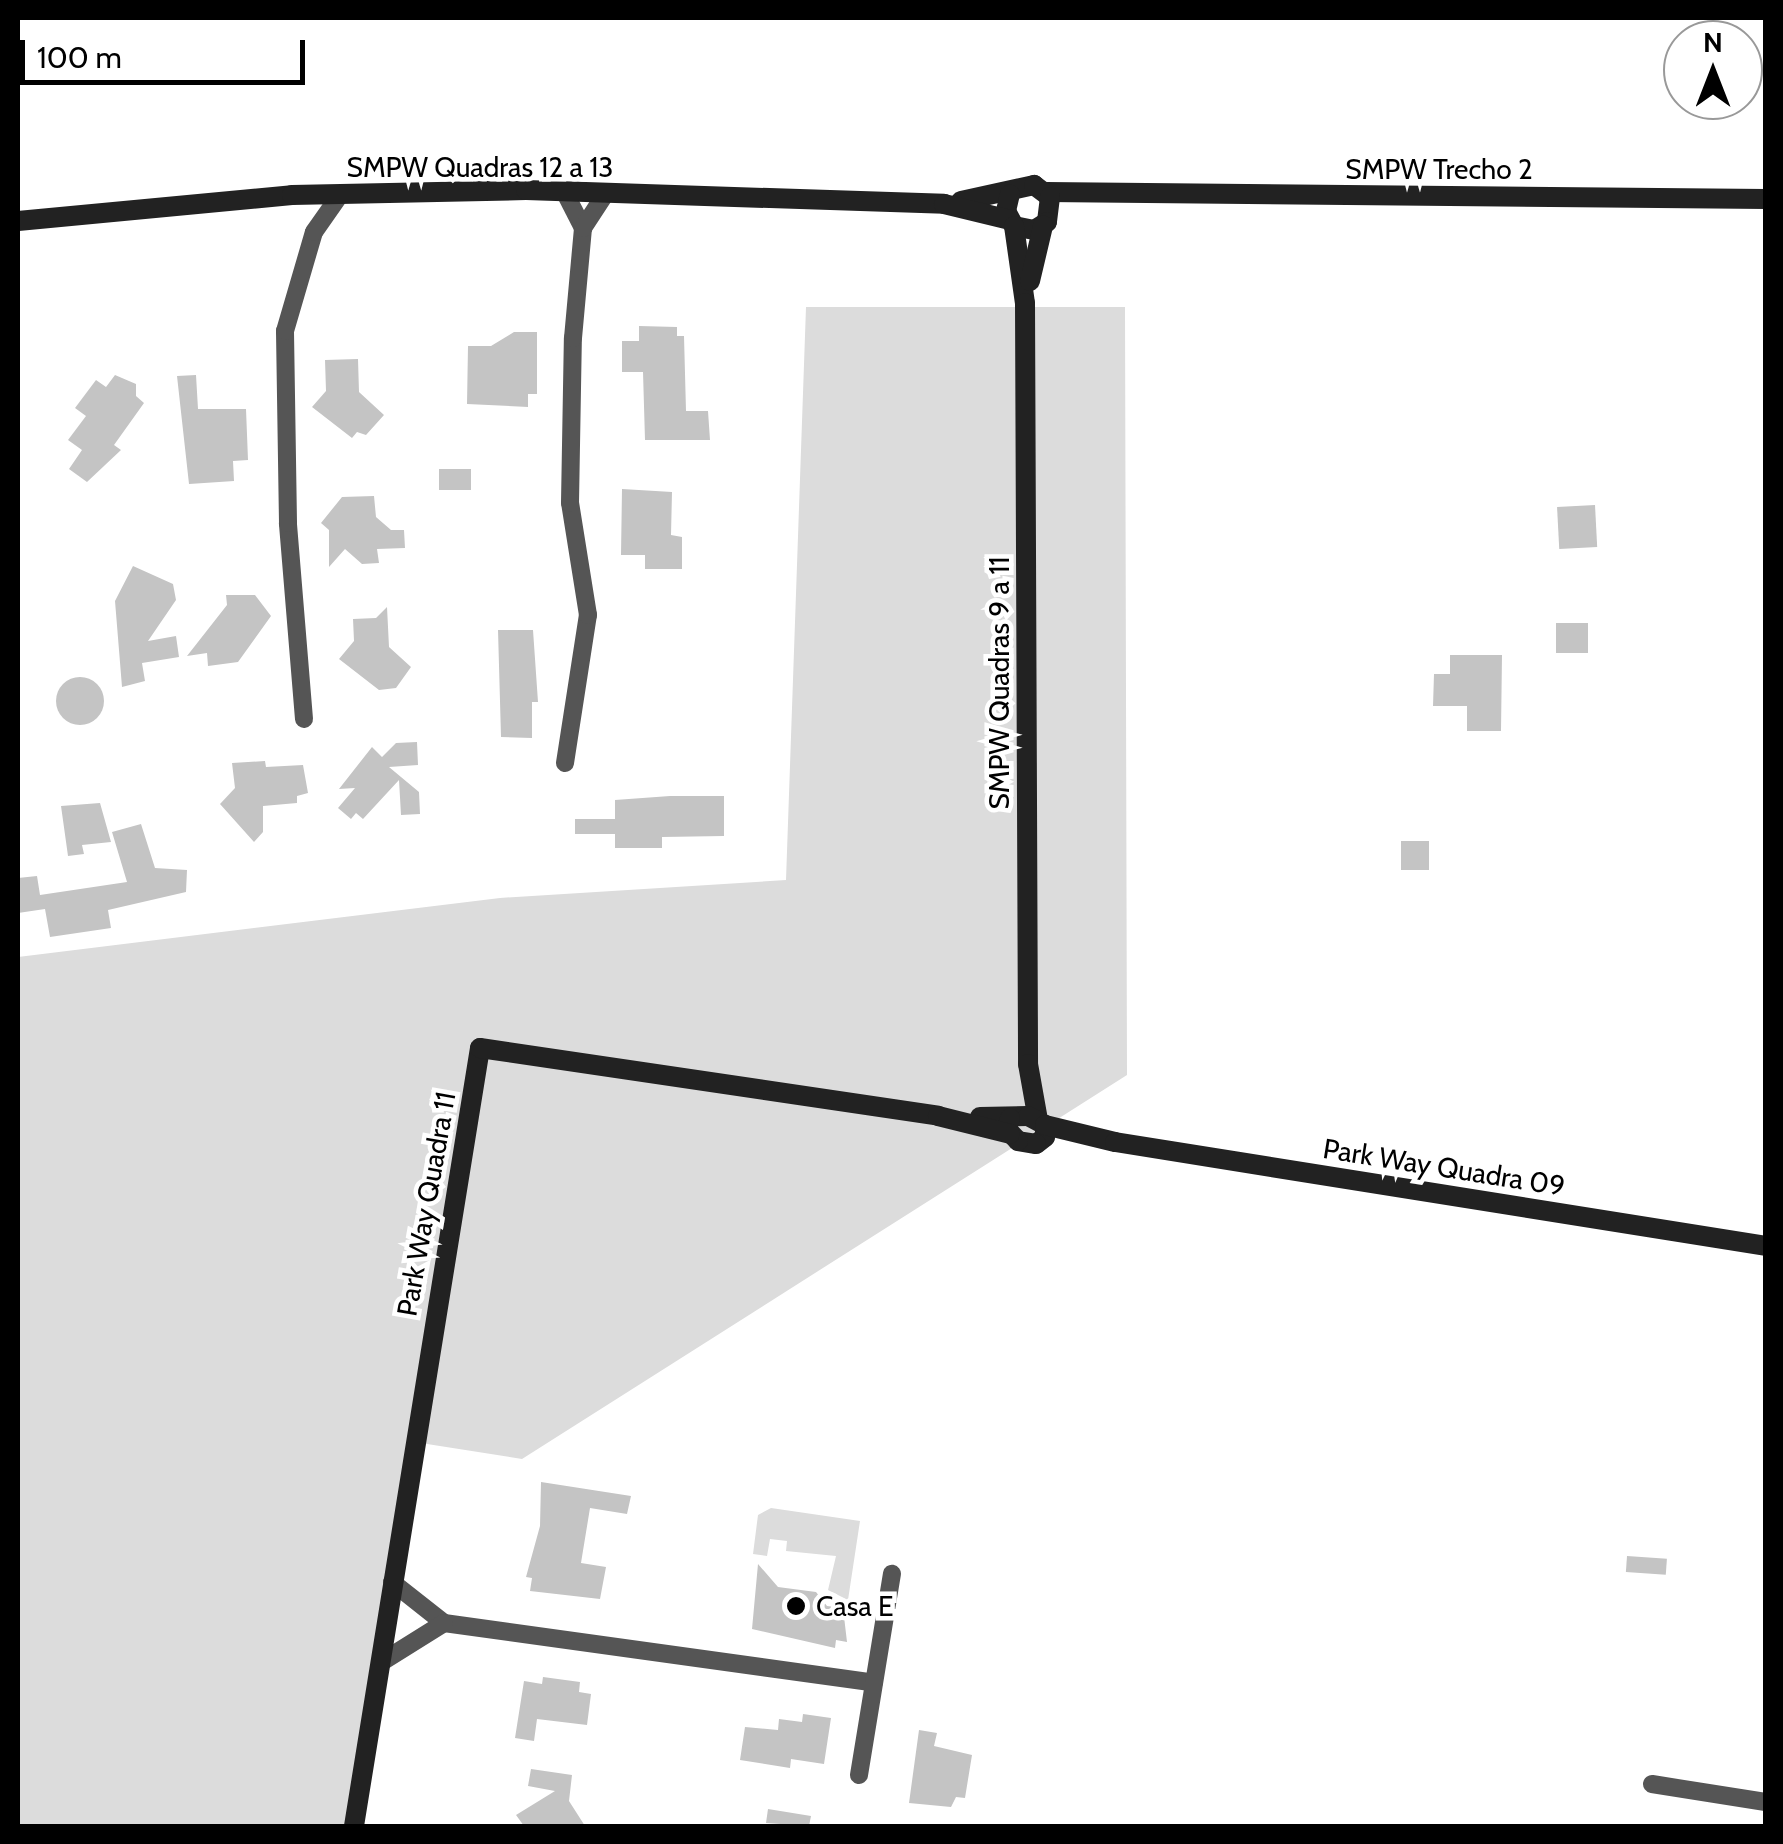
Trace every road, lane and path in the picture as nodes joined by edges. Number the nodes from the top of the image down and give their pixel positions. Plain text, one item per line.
1 (564, 191) junction
2 (606, 192) junction
3 (1046, 192) junction
4 (1010, 194) junction
5 (340, 195) junction
6 (1113, 197) junction
7 (1766, 199) edge
8 (944, 204) junction
9 (22, 217) edge
10 (1047, 221) junction
11 (1012, 223) junction
12 (583, 228) junction
13 (1025, 303) junction
14 (304, 720) dead end
15 (565, 763) dead end
16 (1027, 1126) junction
17 (1766, 1246) edge
18 (892, 1574) dead end
19 (392, 1582) junction
20 (444, 1624) junction
21 (380, 1664) junction
22 (874, 1683) junction
23 (859, 1776) dead end
24 (1652, 1784) dead end
25 (1766, 1802) edge
26 (354, 1826) edge

1 - 2 street, SMPW Quadras 12 a 13
1 - 5 street, SMPW Quadras 12 a 13
1 - 12 street
2 - 8 street, SMPW Quadras 12 a 13
2 - 12 street
3 - 4 street, SMPW Quadras 12 a 13
3 - 6 street
3 - 10 street
4 - 8 street, SMPW Quadras 12 a 13
4 - 11 street, SMPW Quadras 9 a 11
5 - 9 street, SMPW Quadras 12 a 13
5 - 14 street
6 - 7 street, SMPW Trecho 2
6 - 10 street, SMPW Quadras 12 a 13
8 - 11 street, SMPW Quadras 12 a 13
10 - 11 street, SMPW Quadras 12 a 13
10 - 13 street, SMPW Quadras 9 a 11
11 - 13 street, SMPW Quadras 9 a 11
12 - 15 street
13 - 16 street, SMPW Quadras 9 a 11
16 - 17 street, Park Way Quadra 09
16 - 19 street, Park Way Quadra 11
18 - 22 street
19 - 20 street
19 - 21 street, Park Way Quadra 11
20 - 21 street
20 - 22 street
21 - 26 street, Park Way Quadra 11
22 - 23 street
24 - 25 street

